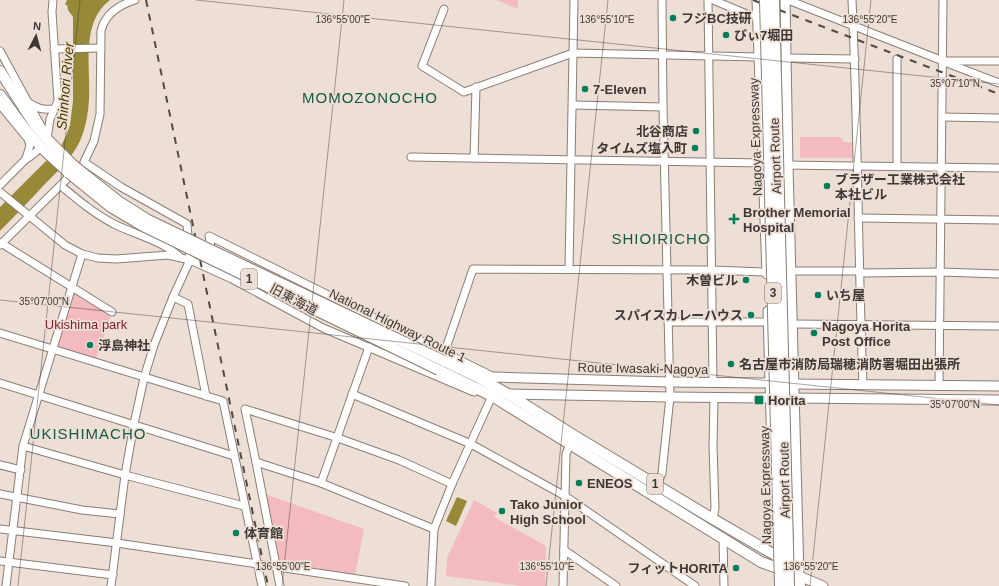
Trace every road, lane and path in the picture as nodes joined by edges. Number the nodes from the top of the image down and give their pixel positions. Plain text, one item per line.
1 (53, 0) edge
2 (135, 0) edge
3 (574, 0) edge
4 (662, 0) edge
5 (708, 0) edge
6 (713, 0) edge
7 (757, 0) edge
8 (765, 0) edge
9 (774, 0) edge
10 (785, 0) edge
11 (788, 0) edge
12 (852, 0) edge
13 (943, 0) edge
14 (444, 9) dead end
15 (758, 15) junction
16 (853, 26) junction
17 (99, 48) junction
18 (54, 49) junction
19 (0, 51) edge
20 (573, 53) junction
21 (662, 55) junction
22 (708, 56) junction
23 (759, 57) junction
24 (785, 58) junction
25 (855, 59) junction
26 (897, 59) dead end
27 (943, 61) junction
28 (999, 61) edge
29 (0, 71) edge
30 (999, 83) edge
31 (476, 87) junction
32 (0, 95) edge
33 (28, 102) junction
34 (0, 105) edge
35 (573, 105) junction
36 (663, 107) junction
37 (54, 109) junction
38 (942, 117) junction
39 (999, 118) edge
40 (19, 130) junction
41 (33, 137) junction
42 (46, 144) junction
43 (411, 157) dead end
44 (474, 158) junction
45 (26, 159) junction
46 (572, 160) junction
47 (665, 161) junction
48 (84, 162) junction
49 (710, 162) junction
50 (762, 163) junction
51 (788, 166) junction
52 (856, 166) junction
53 (896, 166) junction
54 (942, 167) junction
55 (999, 168) edge
56 (0, 185) edge
57 (61, 186) junction
58 (1, 192) edge
59 (28, 215) junction
60 (858, 218) junction
61 (940, 219) junction
62 (999, 220) edge
63 (1, 244) edge
64 (245, 253) junction
65 (82, 254) junction
66 (180, 257) junction
67 (190, 260) junction
68 (569, 269) junction
69 (214, 270) junction
70 (666, 270) junction
71 (712, 270) junction
72 (791, 271) junction
73 (859, 271) junction
74 (767, 272) junction
75 (941, 272) junction
76 (999, 274) edge
77 (232, 279) junction
78 (72, 288) junction
79 (173, 297) junction
80 (112, 312) dead end
81 (668, 322) junction
82 (712, 322) junction
83 (768, 322) junction
84 (793, 324) junction
85 (861, 324) junction
86 (940, 325) junction
87 (999, 326) edge
88 (0, 333) edge
89 (369, 347) junction
90 (54, 350) junction
91 (444, 356) junction
92 (494, 377) junction
93 (144, 378) junction
94 (479, 378) junction
95 (669, 382) junction
96 (0, 383) edge
97 (713, 383) junction
98 (770, 383) junction
99 (795, 384) junction
100 (863, 384) junction
101 (939, 386) junction
102 (999, 386) edge
103 (352, 394) junction
104 (508, 394) junction
105 (39, 395) junction
106 (489, 395) junction
107 (206, 396) junction
108 (670, 397) junction
109 (714, 398) junction
110 (770, 398) junction
111 (795, 398) junction
112 (999, 400) edge
113 (134, 424) junction
114 (338, 438) junction
115 (471, 444) junction
116 (570, 444) junction
117 (23, 446) junction
118 (234, 456) junction
119 (256, 462) junction
120 (0, 465) edge
121 (21, 470) junction
122 (125, 475) junction
123 (321, 483) junction
124 (452, 484) junction
125 (657, 485) junction
126 (0, 494) edge
127 (565, 496) junction
128 (17, 498) junction
129 (244, 506) junction
130 (120, 514) junction
131 (713, 519) junction
132 (0, 529) edge
133 (434, 529) junction
134 (13, 530) junction
135 (723, 537) junction
136 (117, 543) junction
137 (564, 550) junction
138 (776, 555) junction
139 (0, 560) edge
140 (9, 562) junction
141 (257, 564) junction
142 (276, 568) junction
143 (776, 568) junction
144 (113, 575) junction
145 (800, 581) edge
146 (385, 584) edge
147 (6, 586) edge
148 (111, 586) edge
149 (262, 586) edge
150 (280, 586) edge
151 (405, 586) edge
152 (431, 586) edge
153 (563, 586) edge
154 (616, 586) edge
155 (695, 586) edge
156 (724, 586) edge
157 (776, 586) edge
158 (780, 586) edge
159 (789, 586) edge
160 (823, 586) edge

1 - 18 street
2 - 17 street
3 - 20 street
4 - 21 street
5 - 22 street
6 - 15 street
7 - 15 main road, Airport Route
8 - 158 highway, Nagoya Expressway / 3, bridge
9 - 159 highway, Nagoya Expressway / 3, bridge
10 - 24 main road, Airport Route
11 - 16 street
12 - 16 street
13 - 27 street
14 - 31 street
15 - 23 main road, Airport Route
16 - 25 street
16 - 27 street
17 - 18 street
17 - 48 street
18 - 37 street
19 - 33 street
20 - 21 street
20 - 31 street
20 - 35 street
21 - 22 street
21 - 36 street
22 - 23 street
22 - 49 street
23 - 50 main road, Airport Route
24 - 25 street
24 - 51 main road, Airport Route
25 - 52 street
26 - 53 street
27 - 28 street
27 - 30 street
27 - 38 street
29 - 42 highway, National Highway Route 1 / 1
31 - 44 street
32 - 41 highway, National Highway Route 1 / 1
33 - 37 street
33 - 42 street
34 - 40 street
35 - 36 street
35 - 46 street
36 - 47 street
37 - 42 street
38 - 39 street
38 - 54 street
40 - 41 street
40 - 45 street
41 - 42 highway, National Highway Route 1 / 1
42 - 45 street
42 - 91 highway, National Highway Route 1 / 1, bridge
42 - 106 highway, National Highway Route 1 / 1, bridge
43 - 44 street
44 - 46 street
45 - 56 street
46 - 47 street
46 - 68 street
47 - 49 street
47 - 70 street
48 - 57 street
48 - 67 street
49 - 50 street
49 - 71 street
50 - 51 street
50 - 74 main road, Airport Route
51 - 52 street
51 - 72 main road, Airport Route
52 - 53 street
52 - 60 street
53 - 54 street
54 - 55 street
54 - 61 street
57 - 59 street
57 - 66 street
58 - 59 street, 旧東海道
59 - 63 street
59 - 65 street, 旧東海道
60 - 61 street
60 - 73 street
61 - 62 street
61 - 75 street
63 - 78 street
64 - 69 street
64 - 77 street
64 - 91 street
65 - 66 street, 旧東海道
65 - 78 street
66 - 67 street, 旧東海道
67 - 69 street, 旧東海道
67 - 79 street
68 - 70 street
68 - 91 street
69 - 77 street, 旧東海道
70 - 71 street
70 - 81 street
71 - 74 street
71 - 82 street
72 - 73 street
72 - 84 main road, Airport Route
73 - 75 street
73 - 85 street
74 - 83 main road, Airport Route
75 - 76 street
75 - 86 street
77 - 89 street, 旧東海道
78 - 80 street
78 - 90 street
79 - 93 street
79 - 107 street
81 - 82 street
81 - 95 street
82 - 83 street
82 - 97 street
83 - 98 main road, Airport Route
84 - 85 street
84 - 99 main road, Airport Route
85 - 86 street
85 - 100 street
86 - 87 street
86 - 101 street
88 - 90 street
89 - 103 street
89 - 106 street, 旧東海道
90 - 93 street
90 - 105 street
91 - 92 street
91 - 94 highway, National Highway Route 1 / 1
92 - 94 main road, Route Iwasaki-Nagoya
92 - 95 main road, Route Iwasaki-Nagoya
93 - 107 street
93 - 113 street
94 - 104 highway, National Highway Route 1 / 1
95 - 97 main road, Route Iwasaki-Nagoya
95 - 108 street
96 - 105 street
97 - 98 main road, Route Iwasaki-Nagoya
98 - 99 main road, Route Iwasaki-Nagoya
98 - 110 main road, Airport Route
99 - 100 main road, Route Iwasaki-Nagoya
99 - 111 main road, Airport Route
100 - 101 main road, Route Iwasaki-Nagoya
101 - 102 main road, Route Iwasaki-Nagoya
103 - 114 street
103 - 115 street
104 - 106 main road
104 - 108 main road
104 - 125 highway, National Highway Route 1 / 1
105 - 113 street
105 - 117 street
106 - 115 street
106 - 116 highway, National Highway Route 1 / 1
107 - 118 street
108 - 109 main road
108 - 125 street
109 - 110 main road
109 - 131 street
110 - 111 main road
110 - 138 main road, Airport Route
111 - 112 main road
111 - 145 main road, Airport Route
113 - 118 street
113 - 122 street
114 - 119 street
114 - 123 street
114 - 124 street
115 - 124 street
115 - 127 street
116 - 127 street
116 - 135 highway, National Highway Route 1 / 1
117 - 121 street
117 - 122 street
118 - 129 street
119 - 123 street
119 - 142 street
120 - 121 street
121 - 128 street
122 - 129 street
122 - 130 street
123 - 133 street
124 - 133 street
125 - 131 highway, National Highway Route 1 / 1
126 - 128 street
127 - 137 street
127 - 155 street
128 - 130 street
128 - 134 street
129 - 141 street
130 - 136 street
131 - 138 highway, National Highway Route 1 / 1
132 - 134 street
133 - 152 street
134 - 136 street
134 - 140 street
135 - 143 highway, National Highway Route 1 / 1
135 - 156 street
136 - 141 street
136 - 144 street
137 - 153 street
137 - 154 street
138 - 143 main road, Airport Route
138 - 145 highway, National Highway Route 1 / 1
139 - 140 street
140 - 144 street
140 - 147 street
141 - 142 street
141 - 149 street
142 - 146 street
142 - 150 street
143 - 145 highway, 1
143 - 157 highway
144 - 148 street
145 - 160 main road
146 - 151 street

